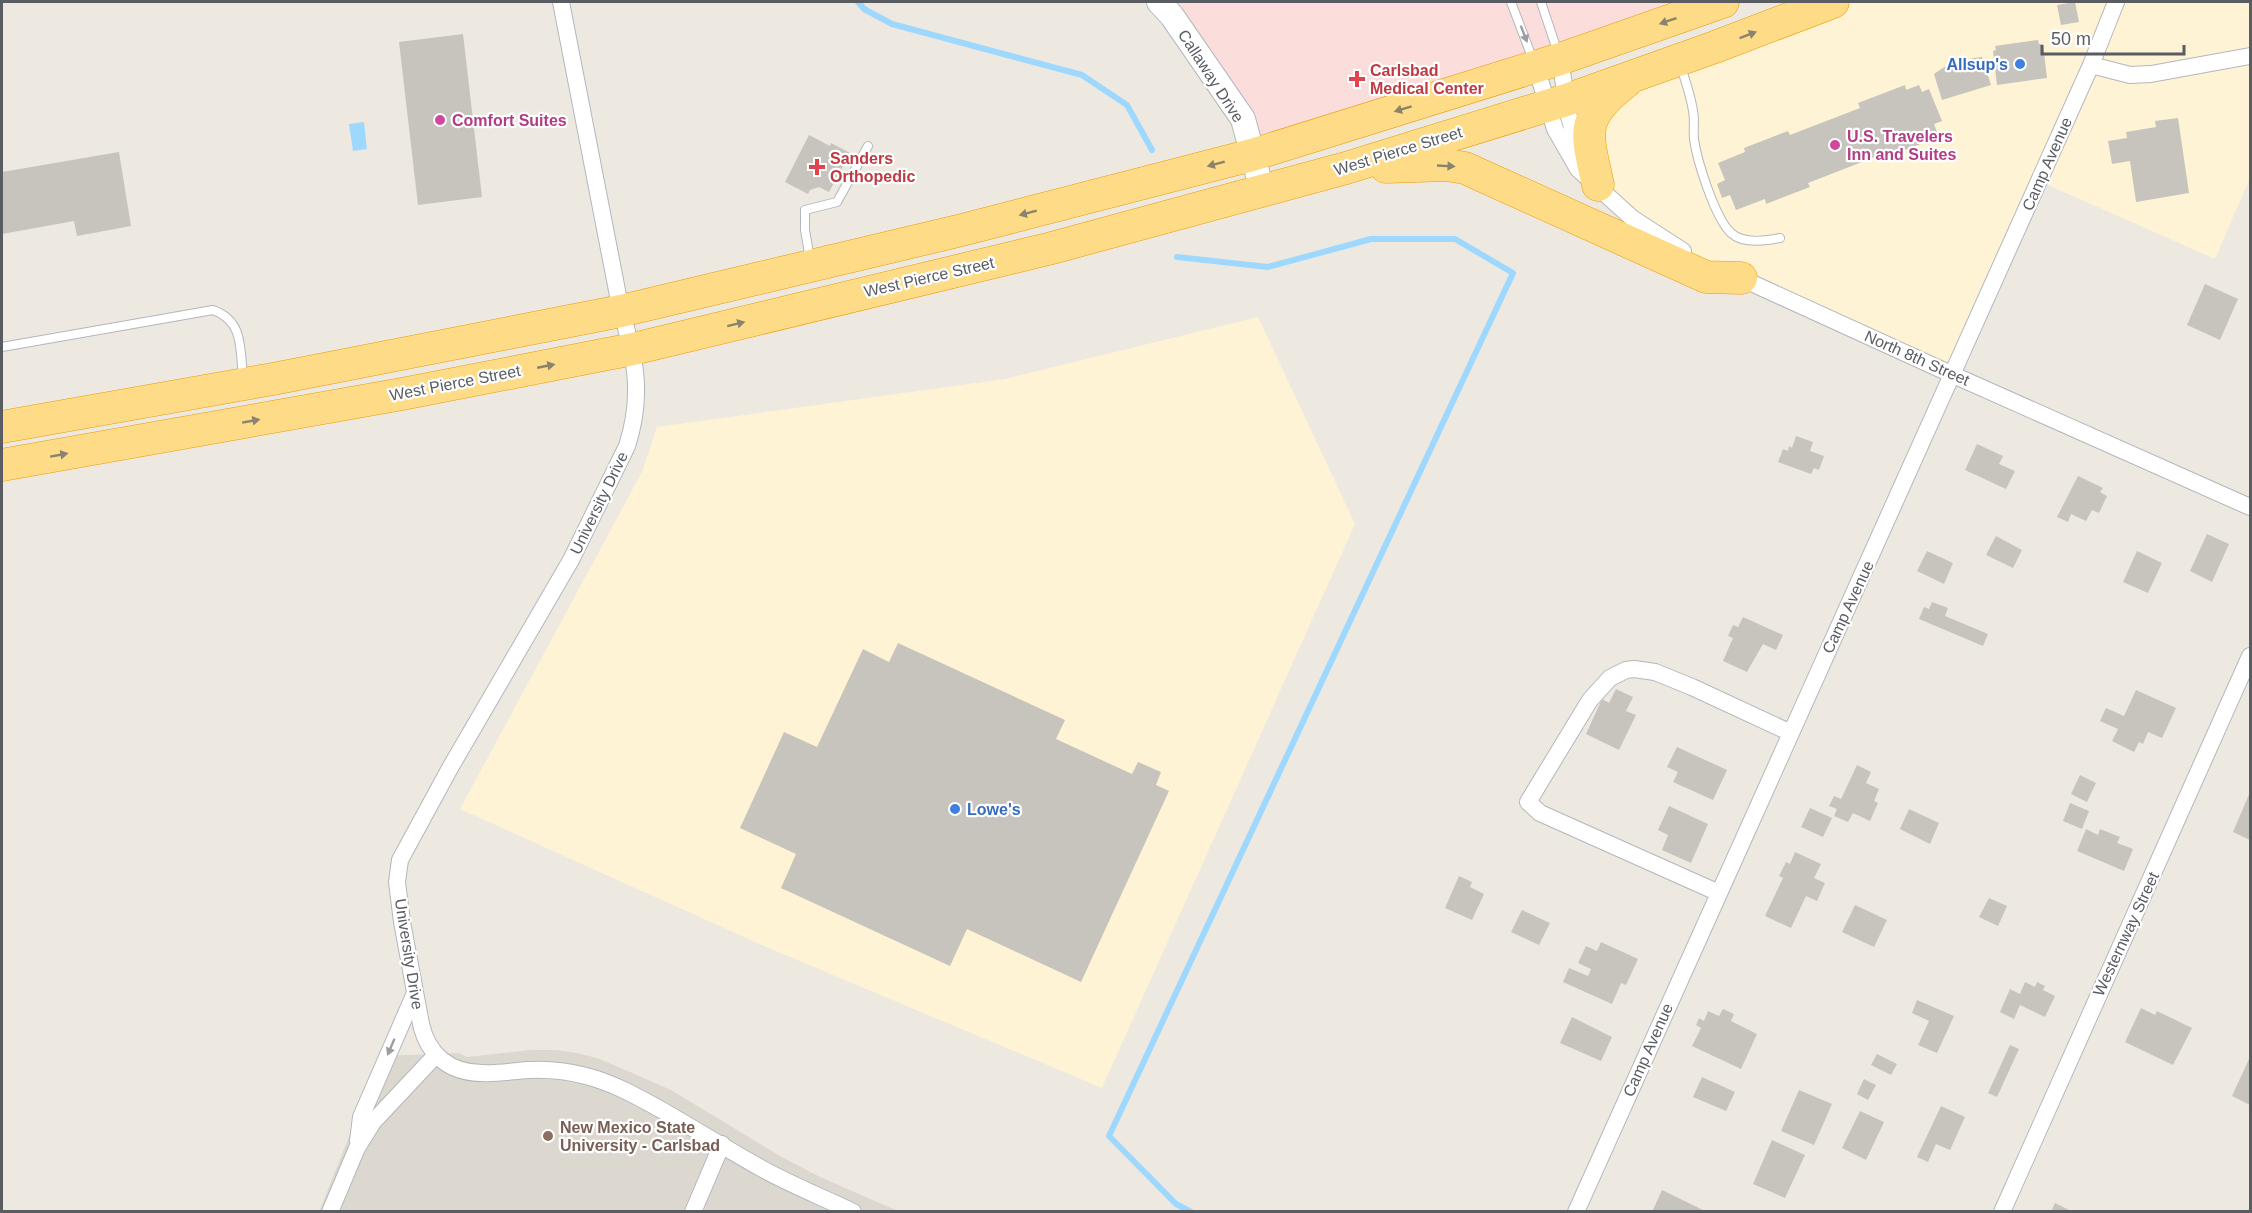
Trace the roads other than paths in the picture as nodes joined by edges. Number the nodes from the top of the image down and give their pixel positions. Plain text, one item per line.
1 (561, 2) edge
2 (1159, 2) edge
3 (1511, 2) edge
4 (1540, 2) edge
5 (1723, 2) edge
6 (1833, 2) edge
7 (2116, 2) edge
8 (2250, 56) edge
9 (1680, 60) junction
10 (1548, 63) junction
11 (2091, 66) junction
12 (1634, 76) junction
13 (1557, 103) junction
14 (868, 146) dead end
15 (1252, 155) junction
16 (1346, 168) junction
17 (1598, 185) junction
18 (1262, 190) junction
19 (1780, 238) dead end
20 (812, 266) junction
21 (1741, 278) junction
22 (621, 311) junction
23 (2, 347) edge
24 (633, 349) junction
25 (1951, 374) junction
26 (244, 384) junction
27 (2, 427) edge
28 (2, 465) edge
29 (2250, 507) edge
30 (2250, 656) edge
31 (1791, 733) junction
32 (1719, 893) junction
33 (415, 993) junction
34 (435, 1056) junction
35 (722, 1144) junction
36 (357, 1148) junction
37 (330, 1212) edge
38 (693, 1212) edge
39 (853, 1212) edge
40 (1576, 1212) edge
41 (2002, 1212) edge

1 - 22 street, University Drive
2 - 15 street, Callaway Drive
3 -> 10 lane
4 - 10 lane
5 -> 10 highway
9 -> 6 highway, West Pierce Street
7 - 11 street, Camp Avenue
8 - 11 street
9 - 12 highway, West Pierce Street
9 - 19 lane
10 - 13 street, North 8th Street
10 - 13 street, North 8th Street
10 -> 15 highway
11 - 25 street, Camp Avenue
12 - 13 highway, West Pierce Street
12 - 17 highway
13 - 16 highway, West Pierce Street
13 - 17 street, North 8th Street
14 - 20 lane
15 - 18 street, Callaway Drive
15 -> 20 highway
16 - 18 highway, West Pierce Street
16 -> 21 highway
17 - 21 street, North 8th Street
24 -> 18 highway, West Pierce Street
20 - 22 highway
21 - 25 street, North 8th Street
22 - 24 street, University Drive
22 - 26 highway
23 - 26 lane
28 -> 24 highway, West Pierce Street
24 - 33 street, University Drive
25 - 29 street, North 8th Street
25 - 31 street, Camp Avenue
26 - 27 highway
30 - 41 street, Westernway Street
31 - 32 street, Camp Avenue
31 - 32 street
32 - 40 street, Camp Avenue
33 - 34 street, University Drive
33 -> 36 street
34 - 35 street
34 - 36 street
35 - 38 street
35 - 39 street
36 - 37 street

